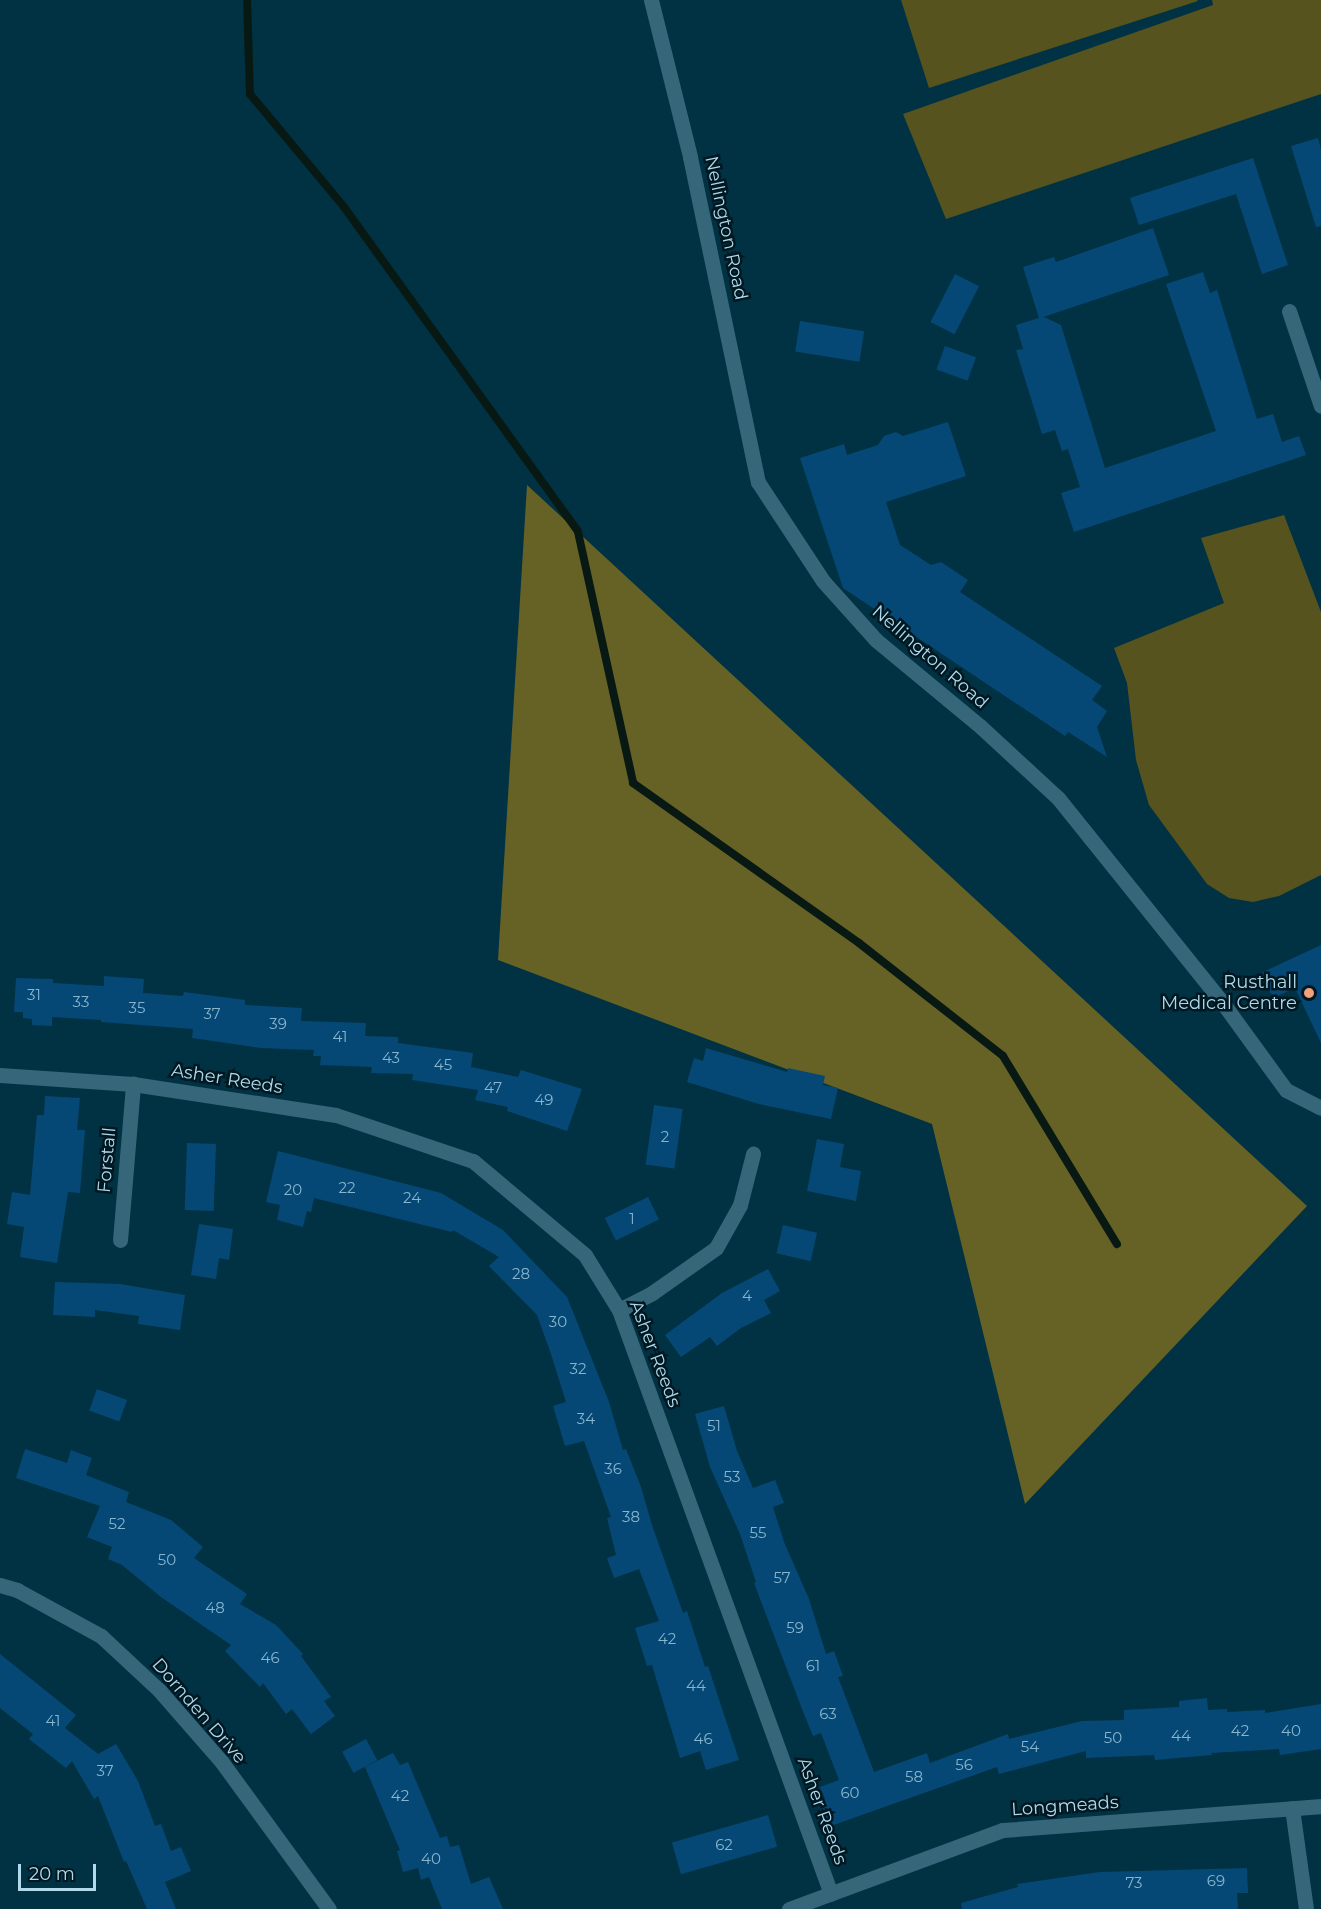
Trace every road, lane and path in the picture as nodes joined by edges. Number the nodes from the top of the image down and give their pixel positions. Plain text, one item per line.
1 (651, 0) edge
2 (1289, 311) dead end
3 (1321, 406) edge
4 (0, 1075) edge
5 (133, 1084) junction
6 (1321, 1108) edge
7 (753, 1154) dead end
8 (120, 1240) dead end
9 (619, 1310) junction
10 (0, 1585) edge
11 (1321, 1806) edge
12 (1292, 1808) junction
13 (831, 1894) junction
14 (329, 1909) edge
15 (789, 1909) edge
16 (1306, 1909) edge

1 - 6 street, Nellington Road
2 - 3 street
4 - 5 street, Asher Reeds
5 - 8 street, Forstall
5 - 9 street, Asher Reeds
7 - 9 street
9 - 13 street, Asher Reeds
10 - 14 street, Dornden Drive
11 - 12 street, Longmeads
12 - 13 street, Longmeads
12 - 16 street
13 - 15 street, Longmeads

